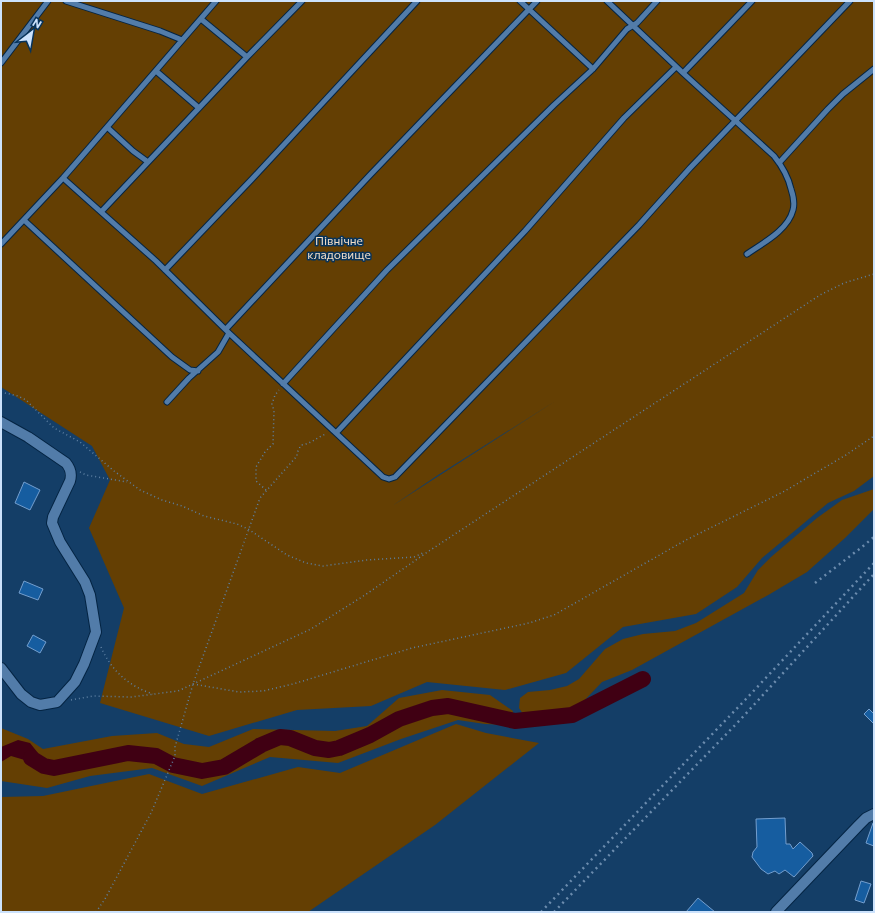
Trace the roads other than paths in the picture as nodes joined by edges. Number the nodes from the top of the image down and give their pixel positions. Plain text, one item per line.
1 (48, 1) edge
2 (68, 1) edge
3 (216, 1) edge
4 (417, 1) edge
5 (520, 1) edge
6 (537, 1) edge
7 (607, 1) edge
8 (658, 1) edge
9 (752, 1) edge
10 (850, 1) edge
11 (299, 2) edge
12 (529, 9) junction
13 (200, 19) junction
14 (632, 25) junction
15 (182, 40) junction
16 (247, 57) junction
17 (1, 63) edge
18 (676, 67) junction
19 (592, 69) junction
20 (874, 69) edge
21 (156, 71) junction
22 (683, 73) junction
23 (199, 108) junction
24 (735, 122) junction
25 (107, 127) junction
26 (148, 162) junction
27 (779, 163) junction
28 (63, 178) junction
29 (101, 212) junction
30 (24, 220) junction
31 (1, 244) edge
32 (747, 254) dead end
33 (165, 270) junction
34 (227, 331) junction
35 (198, 371) junction
36 (284, 384) junction
37 (167, 402) dead end
38 (1, 422) edge
39 (336, 433) junction
40 (1, 668) edge
41 (874, 814) edge
42 (776, 912) edge

1 - 17 lane
2 - 15 lane
3 - 13 lane
4 - 33 lane
5 - 12 lane
6 - 12 lane
7 - 14 lane
8 - 14 lane
9 - 22 lane
10 - 24 lane
11 - 16 lane
12 - 19 lane
12 - 34 lane
13 - 15 lane
13 - 16 lane
14 - 18 lane
14 - 19 lane
15 - 21 lane
16 - 23 lane
18 - 22 lane
18 - 39 lane
19 - 36 lane
20 - 27 lane
21 - 23 lane
21 - 25 lane
22 - 24 lane
23 - 26 lane
24 - 27 lane
24 - 39 lane
25 - 26 lane
25 - 28 lane
26 - 29 lane
27 - 32 lane
28 - 29 lane
28 - 30 lane
29 - 33 lane
30 - 31 lane
30 - 35 lane
33 - 34 lane
34 - 35 lane
34 - 36 lane
35 - 37 lane
36 - 39 lane
38 - 40 street
41 - 42 street

